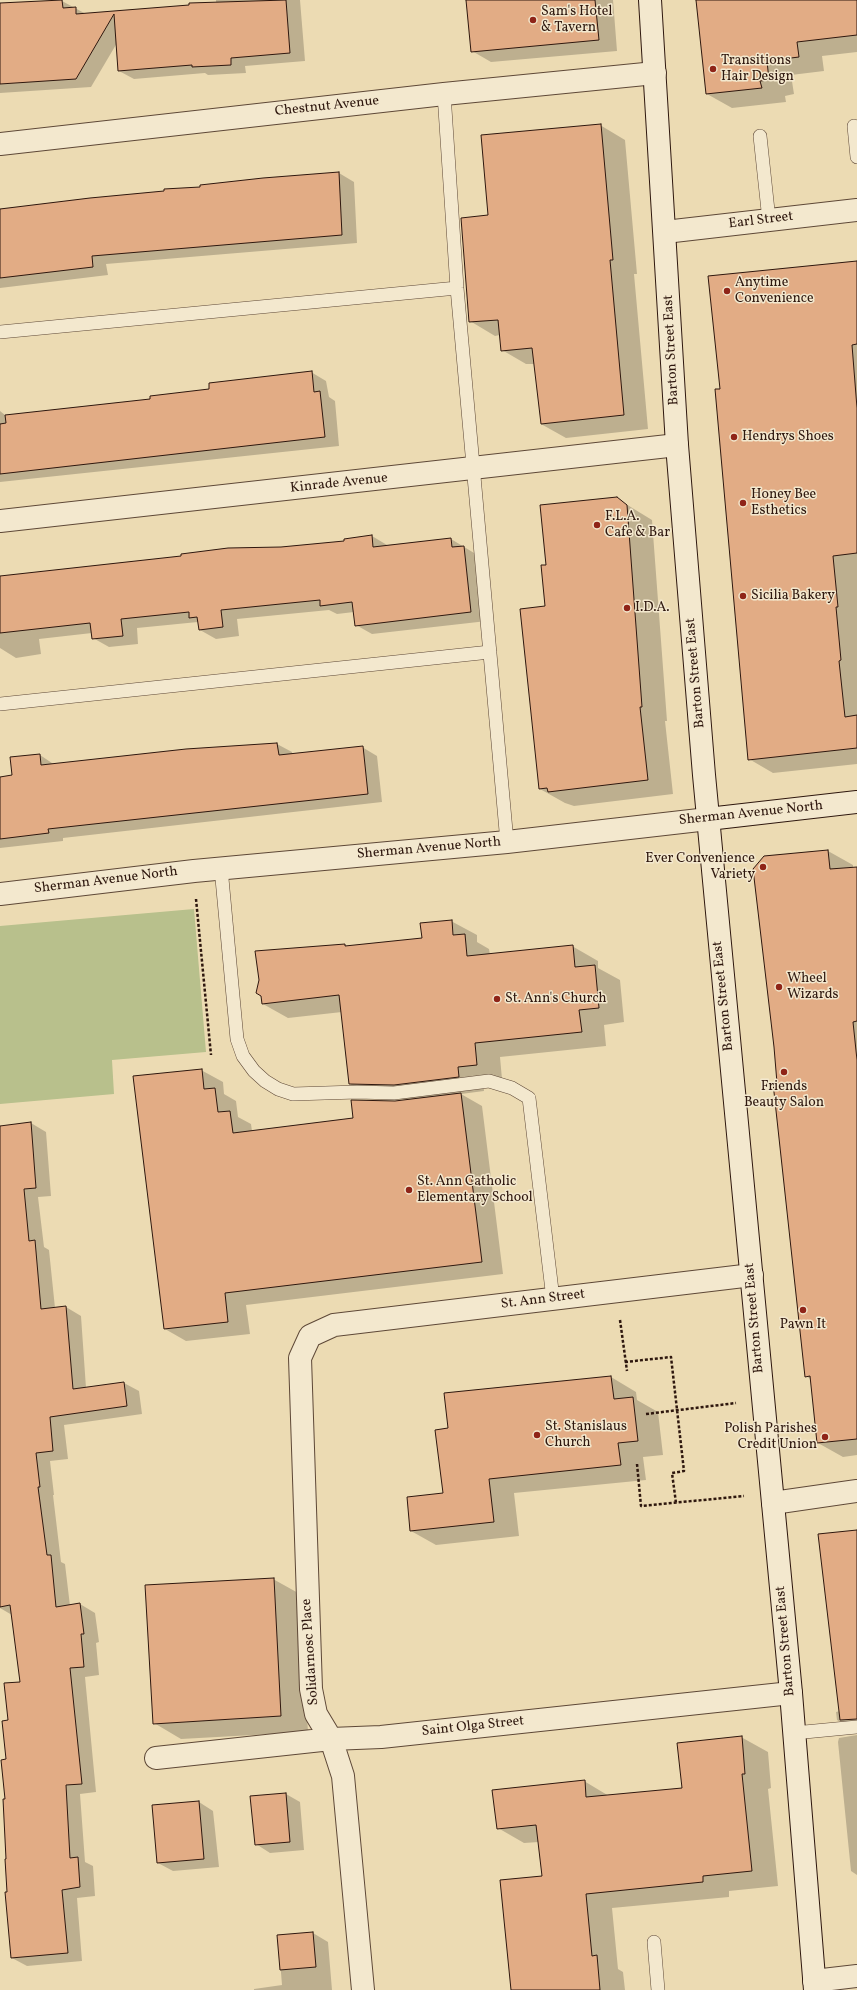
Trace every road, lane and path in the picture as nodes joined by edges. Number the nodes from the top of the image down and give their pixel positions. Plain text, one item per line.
1 (650, 0) edge
2 (655, 73) junction
3 (444, 94) junction
4 (854, 126) dead end
5 (760, 136) dead end
6 (0, 144) edge
7 (857, 157) edge
8 (857, 210) edge
9 (769, 220) junction
10 (665, 232) junction
11 (457, 288) junction
12 (0, 332) edge
13 (677, 444) junction
14 (475, 468) junction
15 (0, 521) edge
16 (490, 652) junction
17 (0, 704) edge
18 (857, 802) edge
19 (708, 819) junction
20 (507, 842) junction
21 (222, 868) junction
22 (194, 871) junction
23 (0, 894) edge
24 (211, 1055) dead end
25 (752, 1275) junction
26 (616, 1292) junction
27 (552, 1299) junction
28 (334, 1325) joint
29 (625, 1362) junction
30 (627, 1371) dead end
31 (714, 1406) dead end
32 (677, 1410) junction
33 (646, 1414) dead end
34 (637, 1464) dead end
35 (857, 1491) edge
36 (723, 1498) dead end
37 (676, 1503) junction
38 (773, 1503) junction
39 (791, 1693) junction
40 (857, 1727) edge
41 (794, 1733) junction
42 (331, 1739) junction
43 (156, 1758) dead end
44 (654, 1942) dead end
45 (857, 1976) edge
46 (815, 1985) edge
47 (363, 1990) edge
48 (658, 1990) edge

1 - 2 street, Barton Street East
2 - 3 street, Chestnut Avenue
2 - 10 street, Barton Street East
3 - 6 street, Chestnut Avenue
3 - 11 lane
4 - 7 lane
5 - 9 lane
8 - 9 street, Earl Street
9 - 10 street, Earl Street
10 - 13 street, Barton Street East
11 - 12 lane
11 - 14 lane
13 - 14 street, Kinrade Avenue
13 - 19 street, Barton Street East
14 - 15 street, Kinrade Avenue
14 - 16 lane
16 - 17 lane
16 - 20 lane
18 - 19 street, Sherman Avenue North
19 - 20 street, Sherman Avenue North
19 - 25 street, Barton Street East
20 - 21 street, Sherman Avenue North
21 - 22 street, Sherman Avenue North
21 - 27 lane
22 - 23 street, Sherman Avenue North
22 - 24 path
25 - 26 street, St. Ann Street
25 - 38 street, Barton Street East
26 - 27 street, St. Ann Street
26 - 29 path
27 - 28 street, St. Ann Street
28 - 42 street, Solidarnosc Place
29 - 30 path
29 - 32 path
31 - 32 path
32 - 33 path
32 - 37 path
34 - 37 path
35 - 38 street
36 - 37 path
38 - 39 street, Barton Street East
39 - 41 street, Barton Street East
39 - 42 street, Saint Olga Street
40 - 41 lane
41 - 46 street, Barton Street East
42 - 43 street, Saint Olga Street
42 - 47 street, Solidarnosc Place
44 - 48 lane
45 - 46 street

